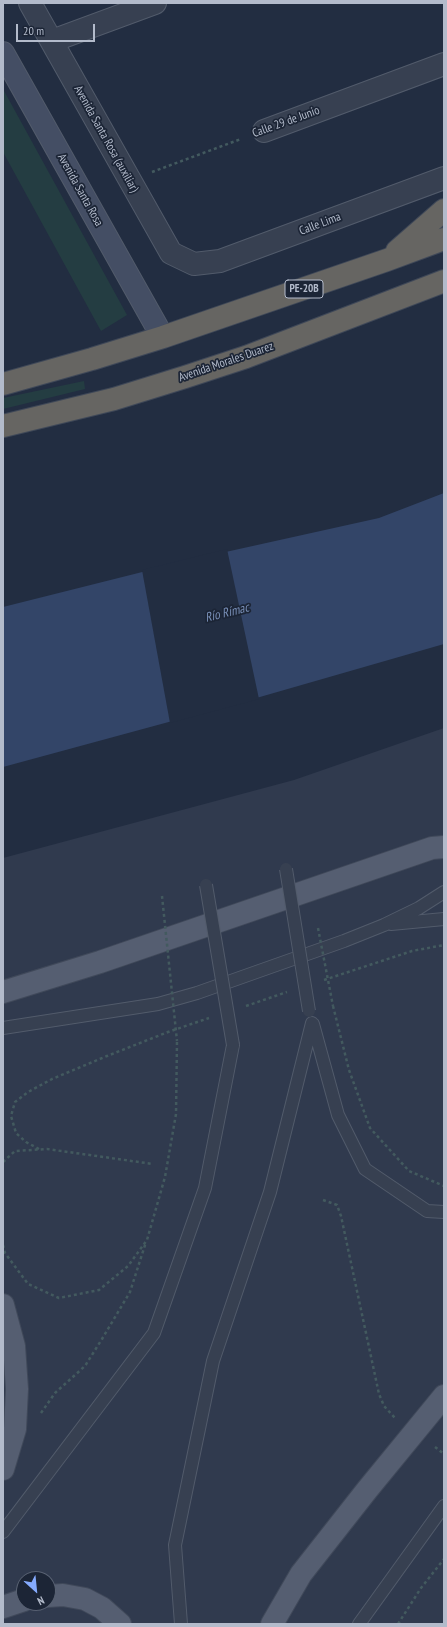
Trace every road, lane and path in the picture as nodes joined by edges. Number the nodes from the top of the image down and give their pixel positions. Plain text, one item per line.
1 (30, 3) edge
2 (155, 3) edge
3 (52, 41) junction
4 (3, 53) edge
5 (444, 64) edge
6 (264, 130) joint
7 (444, 178) edge
8 (129, 180) junction
9 (444, 210) edge
10 (444, 239) edge
11 (387, 260) junction
12 (194, 264) joint
13 (444, 281) edge
14 (157, 327) dead end
15 (3, 384) edge
16 (3, 426) edge
17 (440, 846) edge
18 (286, 868) dead end
19 (206, 885) dead end
20 (444, 892) edge
21 (162, 896) dead end
22 (444, 919) edge
23 (316, 922) dead end
24 (384, 925) junction
25 (444, 945) edge
26 (316, 983) dead end
27 (294, 990) dead end
28 (3, 992) edge
29 (242, 1007) dead end
30 (212, 1017) dead end
31 (311, 1017) junction
32 (3, 1028) edge
33 (39, 1149) junction
34 (3, 1162) edge
35 (153, 1164) dead end
36 (444, 1186) edge
37 (323, 1200) dead end
38 (444, 1212) edge
39 (146, 1240) junction
40 (3, 1245) edge
41 (3, 1305) edge
42 (444, 1396) edge
43 (39, 1420) dead end
44 (414, 1431) junction
45 (444, 1454) edge
46 (3, 1469) edge
47 (444, 1506) edge
48 (3, 1532) edge
49 (444, 1559) edge
50 (56, 1595) edge
51 (16, 1603) edge
52 (3, 1607) edge
53 (120, 1624) edge
54 (181, 1624) edge
55 (272, 1624) edge
56 (359, 1624) edge
57 (398, 1624) edge

1 - 3 street, Avenida Santa Rosa (auxiliar)
2 - 3 street
3 - 8 street, Avenida Santa Rosa (auxiliar)
4 - 14 main road, Avenida Santa Rosa
5 - 6 street, Calle 29 de Junio
6 - 8 path, Calle 29 de Junio
7 - 12 street, Calle Lima
8 - 12 street, Avenida Santa Rosa (auxiliar)
9 - 11 highway
10 - 11 highway, PE-20B
11 - 15 highway, PE-20B
13 - 16 highway, Avenida Morales Duarez
17 - 28 main road
18 - 31 lane, bridge
19 - 48 lane, bridge
20 - 24 lane
21 - 39 path, bridge
22 - 24 lane
23 - 36 path, bridge
24 - 32 lane
25 - 26 path
27 - 29 path
30 - 33 path
31 - 38 lane
31 - 54 lane
33 - 34 path
33 - 35 path
37 - 44 path
39 - 40 path
39 - 43 path
41 - 46 main road
42 - 44 main road
44 - 45 path
44 - 55 main road
47 - 56 lane
49 - 57 path
50 - 53 main road
51 - 52 main road

